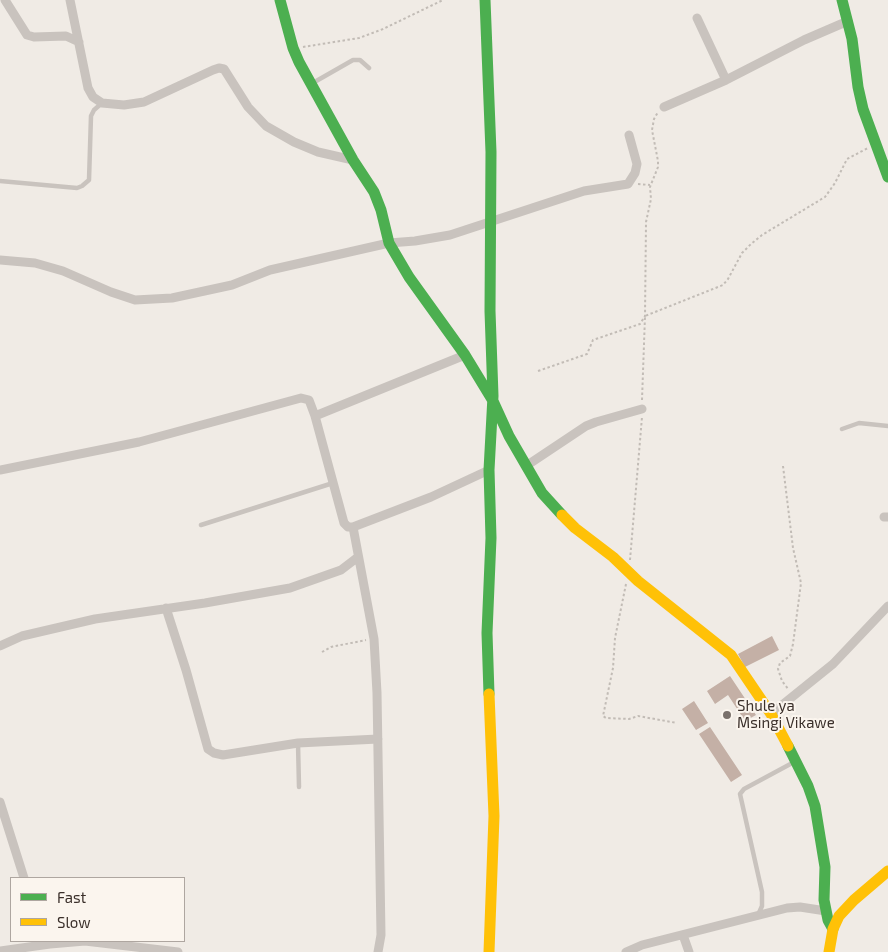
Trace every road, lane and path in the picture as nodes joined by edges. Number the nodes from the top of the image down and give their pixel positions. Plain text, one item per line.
1 (5, 0) edge
2 (70, 0) edge
3 (280, 0) edge
4 (443, 0) edge
5 (485, 0) edge
6 (842, 0) edge
7 (697, 18) dead end
8 (848, 21) junction
9 (79, 42) junction
10 (293, 48) junction
11 (369, 68) dead end
12 (726, 80) junction
13 (310, 84) junction
14 (102, 103) junction
15 (664, 107) joint
16 (630, 135) dead end
17 (876, 144) junction
18 (353, 160) junction
19 (888, 178) edge
20 (0, 181) edge
21 (628, 184) junction
22 (650, 186) junction
23 (491, 222) junction
24 (390, 243) junction
25 (0, 260) edge
26 (645, 316) junction
27 (465, 355) junction
28 (538, 371) dead end
29 (493, 401) junction
30 (642, 409) junction
31 (315, 416) junction
32 (888, 426) edge
33 (842, 429) dead end
34 (526, 466) junction
35 (783, 466) dead end
36 (0, 470) edge
37 (489, 470) junction
38 (333, 483) junction
39 (201, 525) dead end
40 (353, 527) junction
41 (358, 557) junction
42 (628, 572) junction
43 (888, 606) edge
44 (166, 608) junction
45 (374, 638) junction
46 (0, 646) edge
47 (322, 652) dead end
48 (792, 696) junction
49 (771, 714) junction
50 (677, 723) dead end
51 (378, 739) junction
52 (298, 743) junction
53 (796, 761) junction
54 (299, 787) dead end
55 (0, 802) edge
56 (888, 871) edge
57 (24, 877) edge
58 (826, 911) junction
59 (758, 916) junction
60 (833, 929) junction
61 (683, 935) junction
62 (49, 942) edge
63 (0, 951) edge
64 (178, 952) edge
65 (378, 952) edge
66 (488, 952) edge
67 (626, 952) edge
68 (689, 952) edge
69 (829, 952) edge

1 - 9 street
2 - 9 street
3 - 10 street
4 - 10 path
5 - 23 street
6 - 8 street
7 - 12 street
8 - 12 street
8 - 17 street
9 - 14 street
10 - 13 street
11 - 13 lane
12 - 15 street
13 - 18 street
14 - 18 street
14 - 20 lane
15 - 22 path
16 - 21 street
17 - 19 street
17 - 26 path
18 - 24 street
21 - 22 path
21 - 23 street
22 - 26 path
23 - 24 street
23 - 29 street
24 - 25 street
24 - 27 street
26 - 28 path
26 - 30 path
27 - 29 street
27 - 31 street
29 - 34 street
29 - 37 street
30 - 34 street
30 - 42 path
31 - 36 street
31 - 38 street
32 - 33 lane
34 - 42 street
35 - 48 path
37 - 40 street
37 - 66 street
38 - 39 lane
38 - 40 street
40 - 41 street
41 - 44 street
41 - 45 street
42 - 49 street
42 - 50 path
43 - 48 street
44 - 46 street
44 - 52 street
45 - 47 path
45 - 51 street
48 - 49 street
49 - 53 street
51 - 52 street
51 - 65 street
52 - 54 lane
53 - 58 street
53 - 59 lane
55 - 57 street
56 - 60 street
58 - 59 street
58 - 60 street
59 - 61 street
60 - 69 street
61 - 67 street
61 - 68 street
62 - 63 street
62 - 64 street

